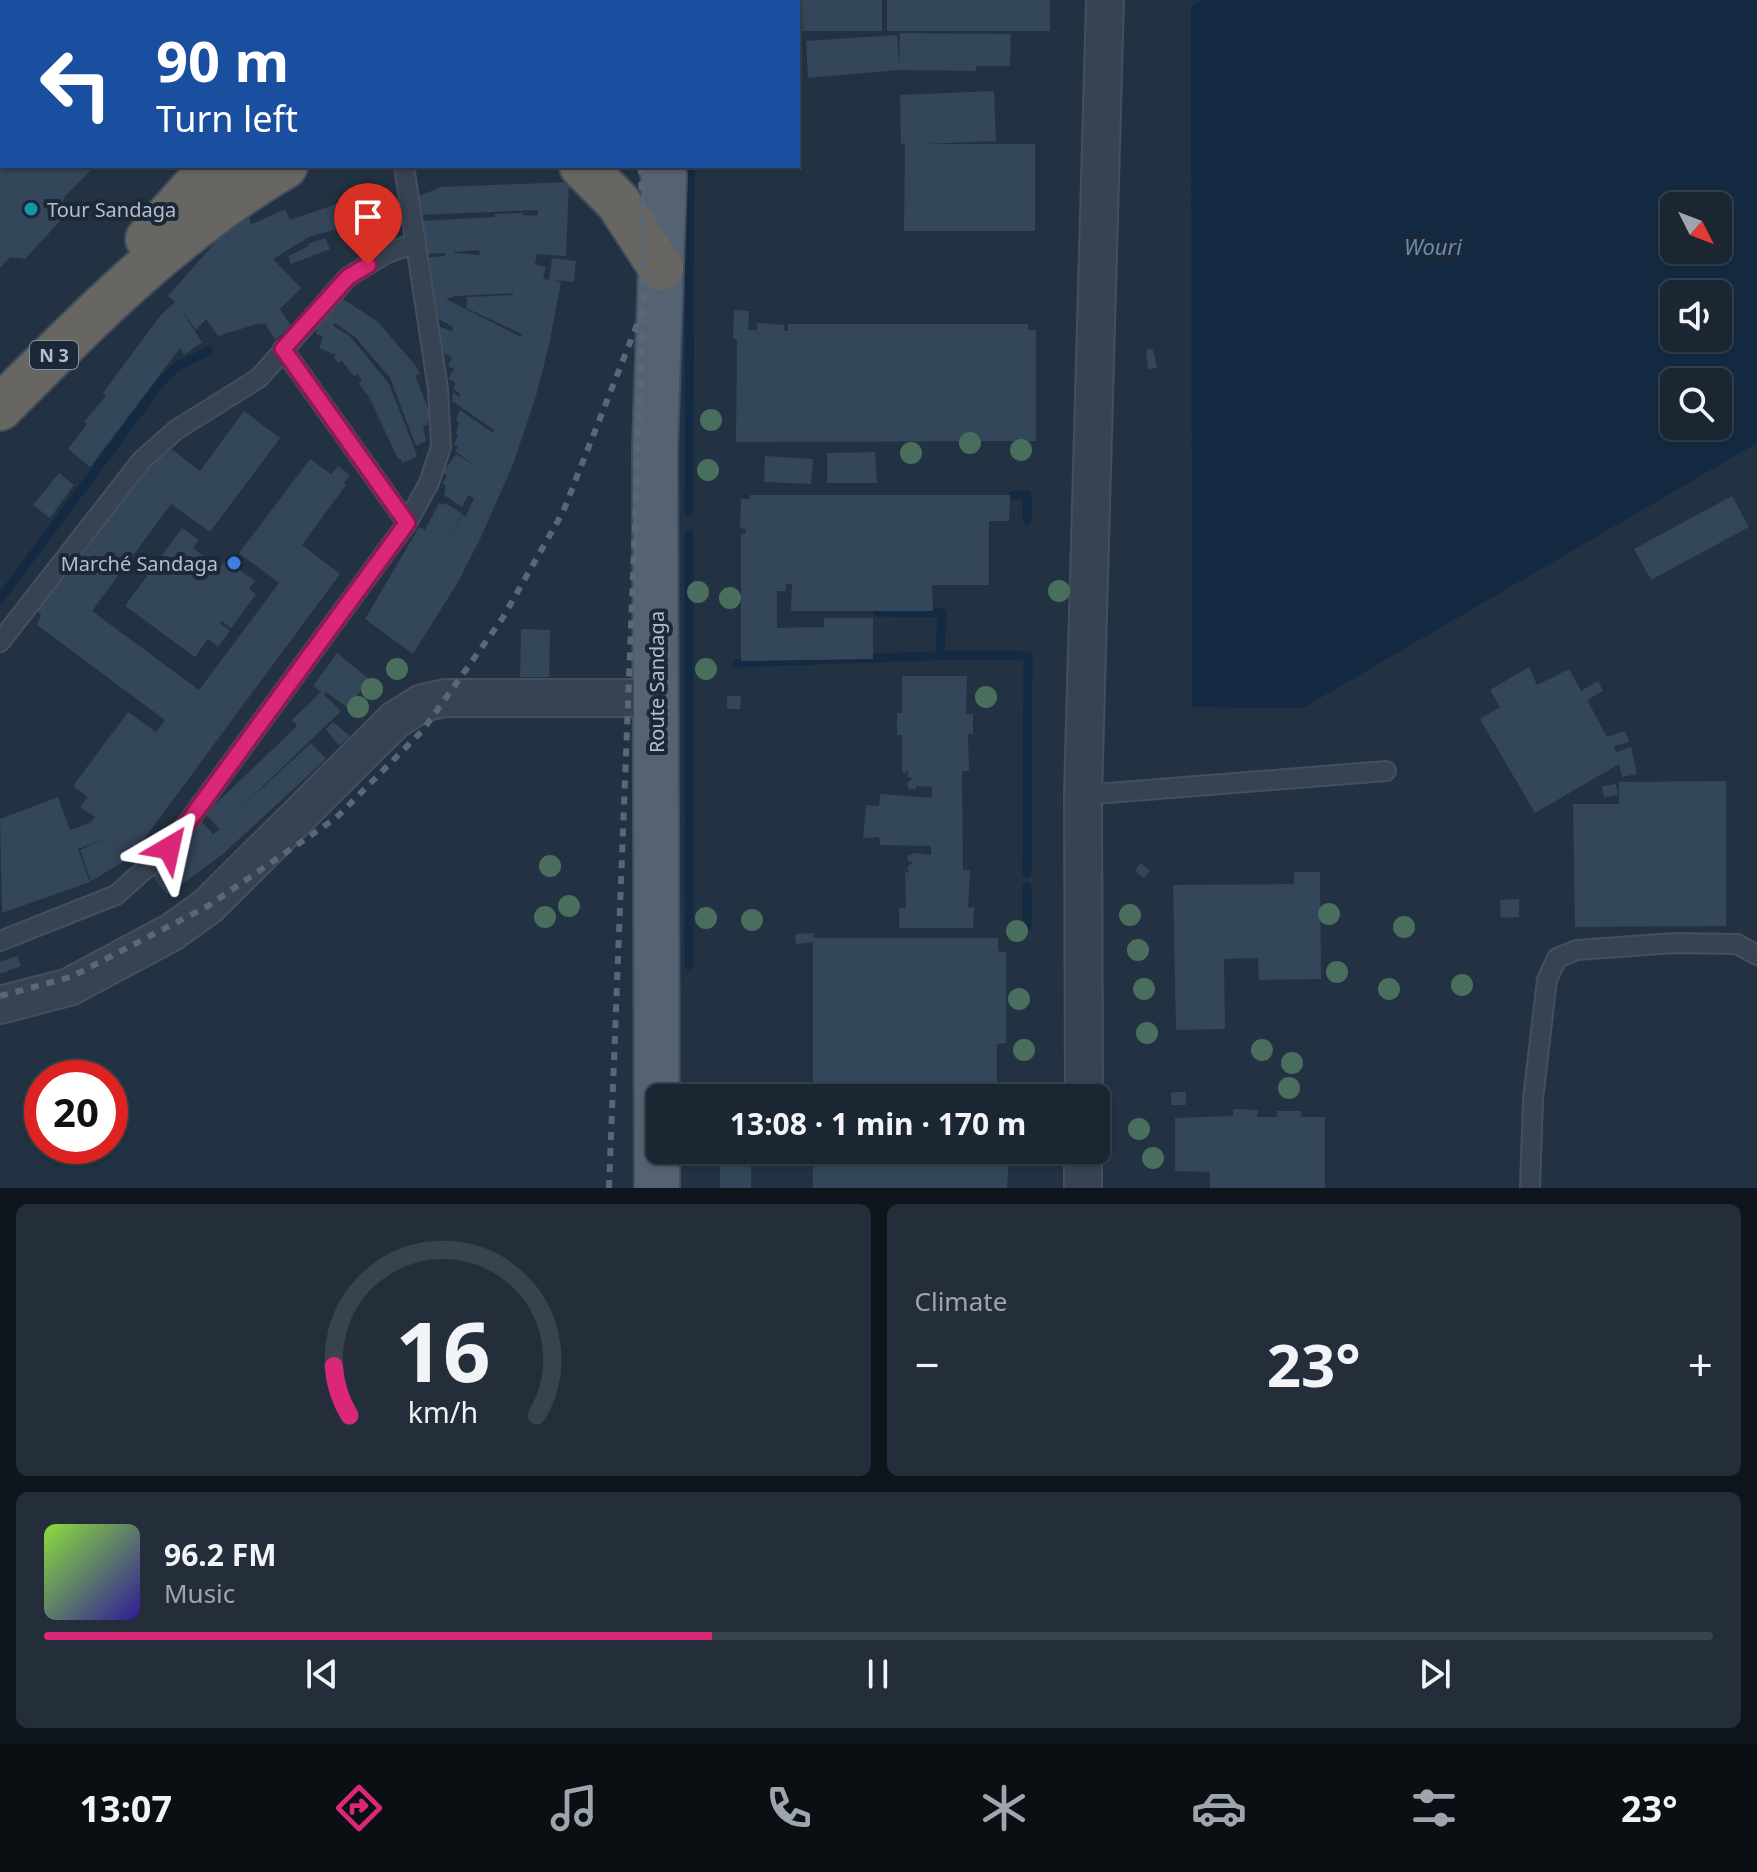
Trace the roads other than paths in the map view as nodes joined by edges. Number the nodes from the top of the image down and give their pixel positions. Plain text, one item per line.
1 (1105, 0) edge
2 (283, 168) edge
3 (404, 168) edge
4 (584, 168) edge
5 (662, 168) edge
6 (209, 172) edge
7 (416, 243) junction
8 (661, 268) junction
9 (109, 302) junction
10 (283, 349) junction
11 (0, 408) edge
12 (407, 523) junction
13 (0, 642) edge
14 (657, 698) junction
15 (1386, 771) dead end
16 (1083, 795) junction
17 (0, 941) edge
18 (1757, 955) edge
19 (0, 1005) edge
20 (1084, 1084) edge
21 (1083, 1164) edge
22 (657, 1188) edge
23 (1083, 1188) edge
24 (1530, 1188) edge

1 - 16 street
2 - 9 highway, N 3
3 - 7 lane
4 - 8 highway
5 - 8 main road, Route Sandaga
6 - 9 highway, N 3
7 - 10 lane
7 - 12 lane
8 - 14 main road, Route Sandaga
9 - 11 highway, N 3
10 - 12 lane
10 - 13 lane
12 - 17 lane
14 - 19 street
14 - 22 main road, Route Sandaga
15 - 16 lane
16 - 20 street
18 - 24 lane
21 - 23 street

